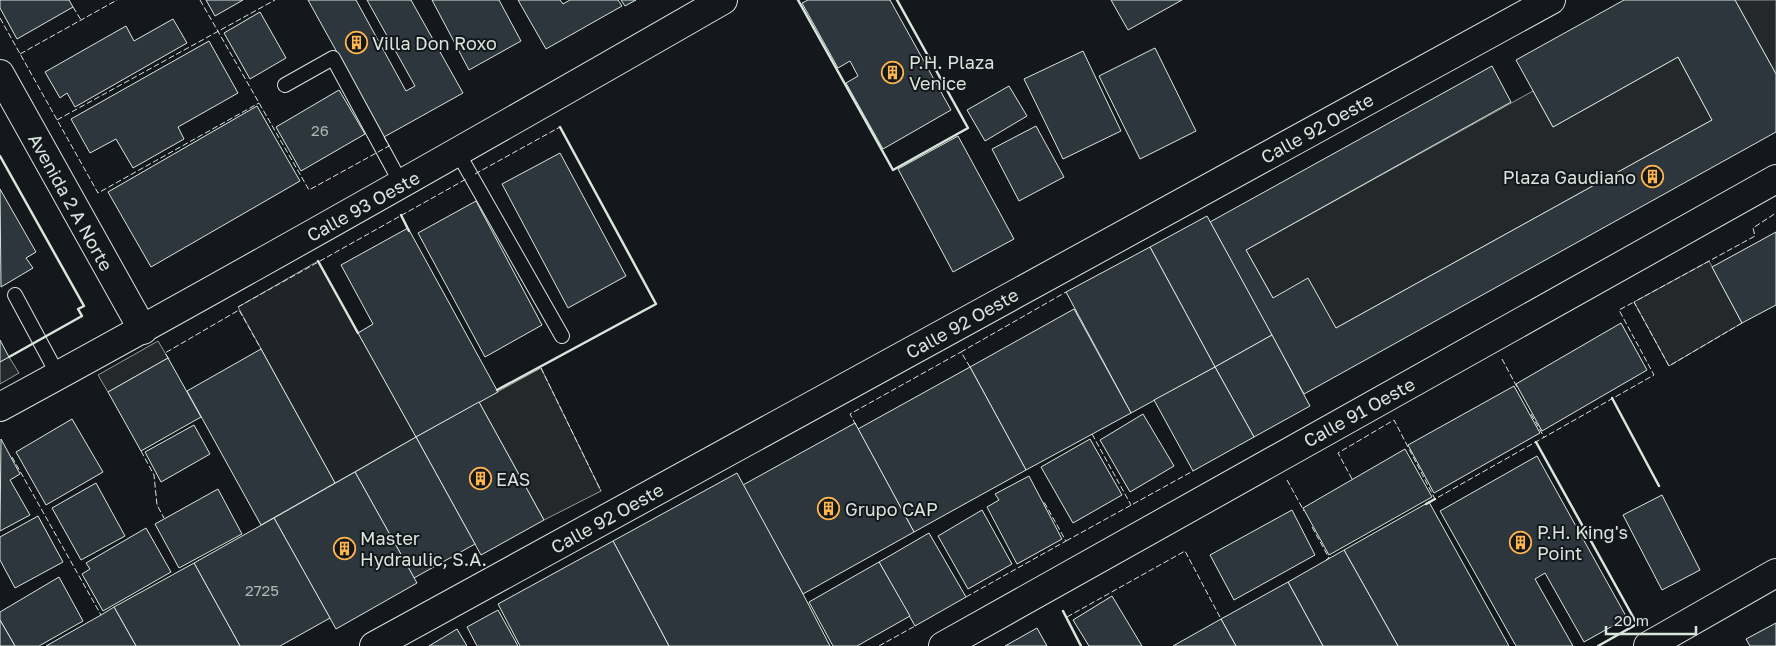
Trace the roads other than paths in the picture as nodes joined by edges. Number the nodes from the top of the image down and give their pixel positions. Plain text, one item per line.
1 (723, 0) edge
2 (1551, 0) edge
3 (0, 74) edge
4 (285, 85) dead end
5 (458, 153) junction
6 (1776, 179) edge
7 (402, 184) junction
8 (15, 295) dead end
9 (143, 330) junction
10 (562, 336) dead end
11 (58, 375) junction
12 (0, 407) edge
13 (1776, 573) edge
14 (374, 646) edge
15 (943, 646) edge
16 (1648, 646) edge

1 - 5 street, Calle 93 Oeste
2 - 14 street, Calle 92 Oeste
3 - 9 street, Avenida 2 A Norte
4 - 7 lane
5 - 7 street, Calle 93 Oeste
5 - 10 lane
6 - 15 street, Calle 91 Oeste
7 - 9 street, Calle 93 Oeste
8 - 11 lane
9 - 11 street, Calle 93 Oeste
11 - 12 street, Calle 93 Oeste
13 - 16 street

